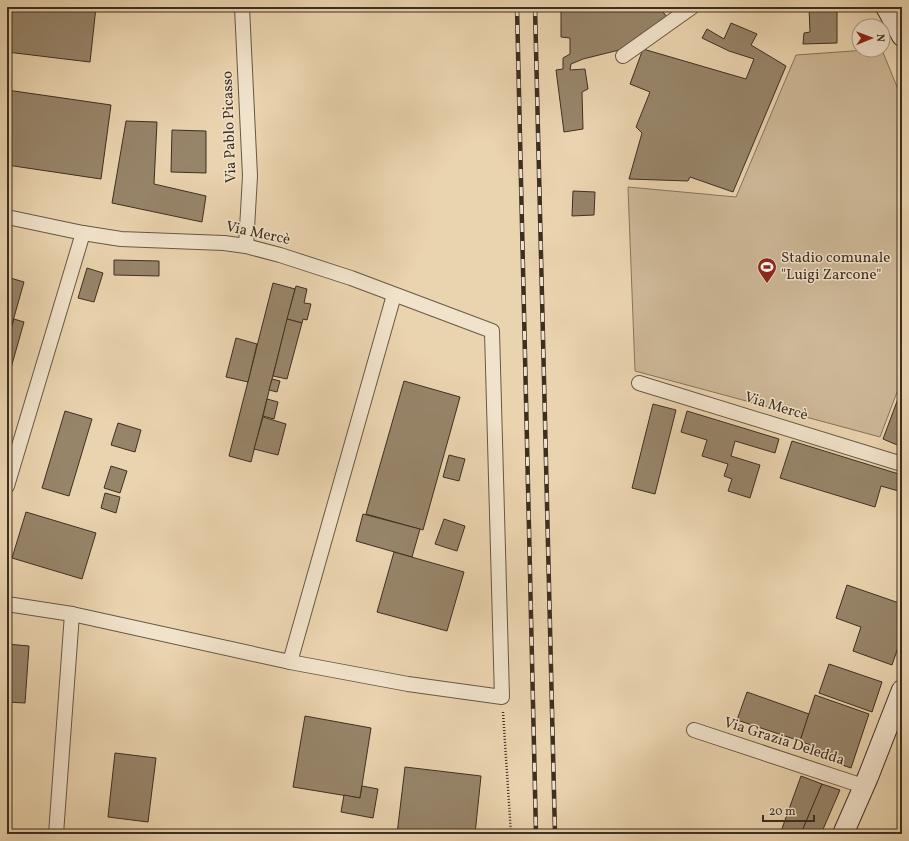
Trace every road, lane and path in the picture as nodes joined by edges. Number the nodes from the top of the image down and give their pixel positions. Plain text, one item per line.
1 (242, 7) edge
2 (692, 7) edge
3 (886, 7) edge
4 (902, 36) edge
5 (623, 56) dead end
6 (7, 217) edge
7 (82, 233) junction
8 (246, 246) junction
9 (394, 295) junction
10 (639, 383) dead end
11 (902, 464) edge
12 (7, 486) edge
13 (7, 604) edge
14 (72, 614) junction
15 (290, 662) junction
16 (902, 690) edge
17 (502, 697) junction
18 (694, 730) dead end
19 (864, 786) junction
20 (56, 834) edge
21 (511, 834) edge
22 (843, 834) edge

1 - 8 street, Via Pablo Picasso
2 - 5 street
3 - 4 main road
6 - 7 street, Via Mercè
7 - 8 street, Via Mercè
7 - 12 street
8 - 9 street, Via Mercè
9 - 15 street
9 - 17 street, Via Mercè
10 - 11 street, Via Mercè
13 - 14 street
14 - 15 street
14 - 20 street
15 - 17 street
16 - 19 main road
17 - 21 path
18 - 19 street, Via Grazia Deledda
19 - 22 main road

